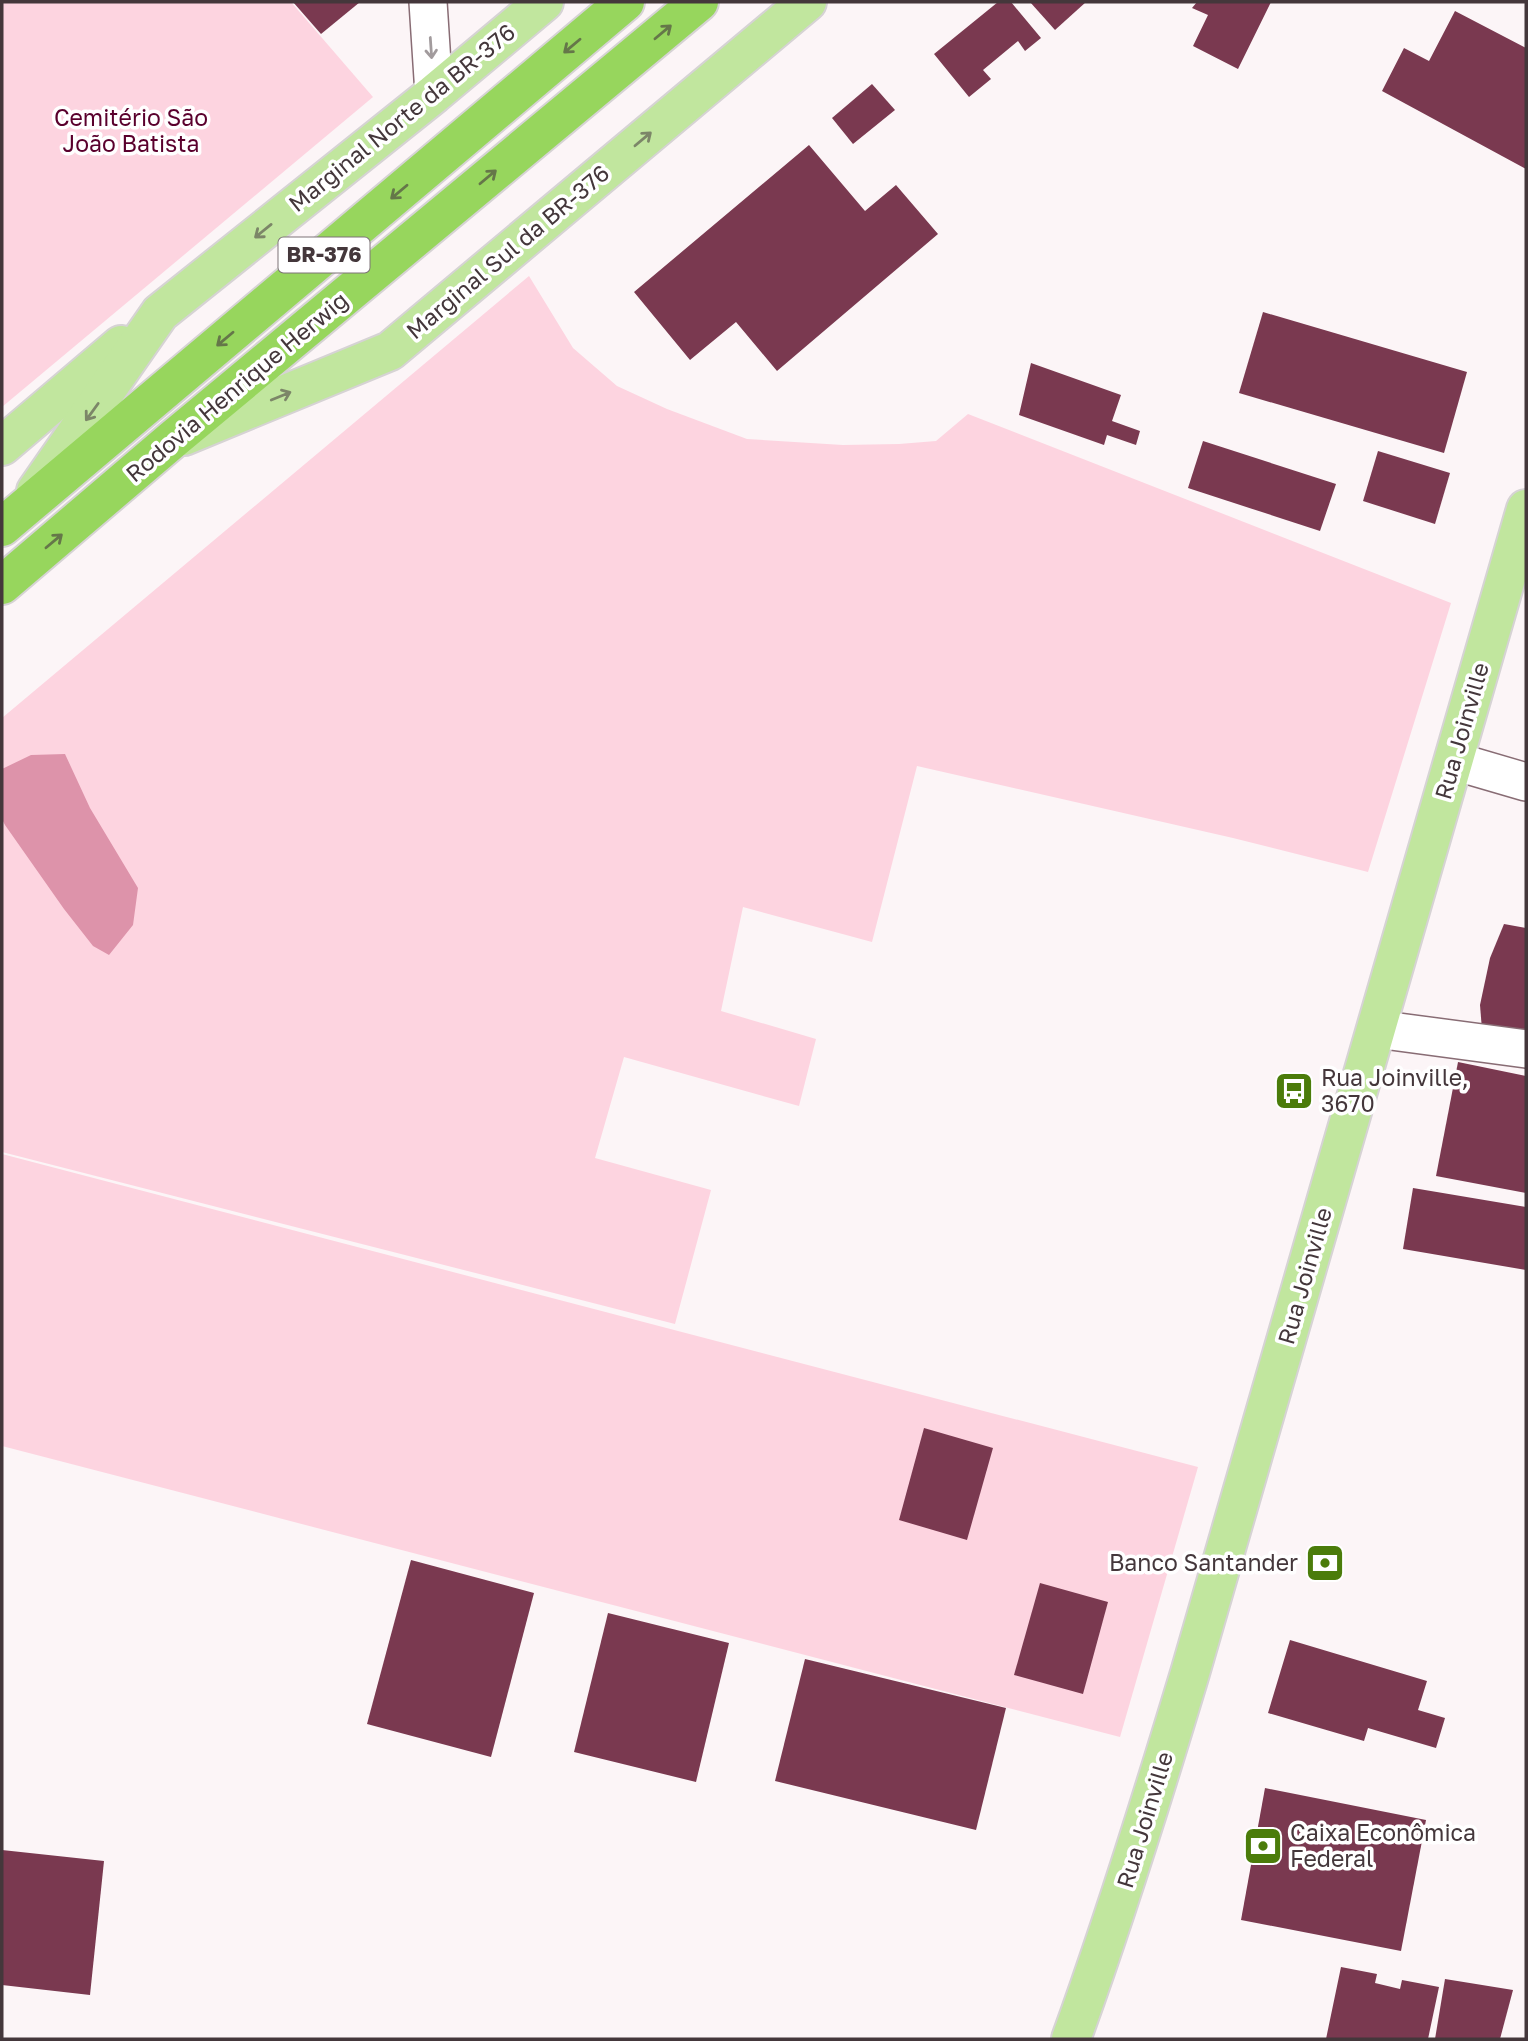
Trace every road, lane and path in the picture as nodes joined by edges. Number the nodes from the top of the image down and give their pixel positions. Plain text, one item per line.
1 (428, 2) edge
2 (544, 2) edge
3 (625, 2) edge
4 (699, 2) edge
5 (807, 2) edge
6 (434, 94) junction
7 (160, 313) junction
8 (172, 440) junction
9 (2, 446) edge
10 (1526, 509) edge
11 (13, 518) edge
12 (2, 586) edge
13 (1454, 761) junction
14 (1526, 782) edge
15 (1376, 1030) junction
16 (1526, 1049) edge
17 (1071, 2039) edge

1 -> 6 lane
2 - 6 main road, Marginal Norte da BR-376 / BR-376
3 -> 11 highway, Rodovia Henrique Herwig / BR-376
8 -> 4 highway, Rodovia Henrique Herwig / BR-376
8 -> 5 main road, Marginal Sul da BR-376 / BR-376
6 -> 7 main road, Marginal Norte da BR-376 / BR-376
7 - 9 main road, Marginal Norte da BR-376
7 -> 11 main road, Marginal Norte da BR-376 / BR-376
12 -> 8 highway, Rodovia Henrique Herwig / BR-376
10 - 13 main road, Rua Joinville
13 - 14 lane
13 - 15 main road, Rua Joinville
15 - 16 lane
15 - 17 main road, Rua Joinville

